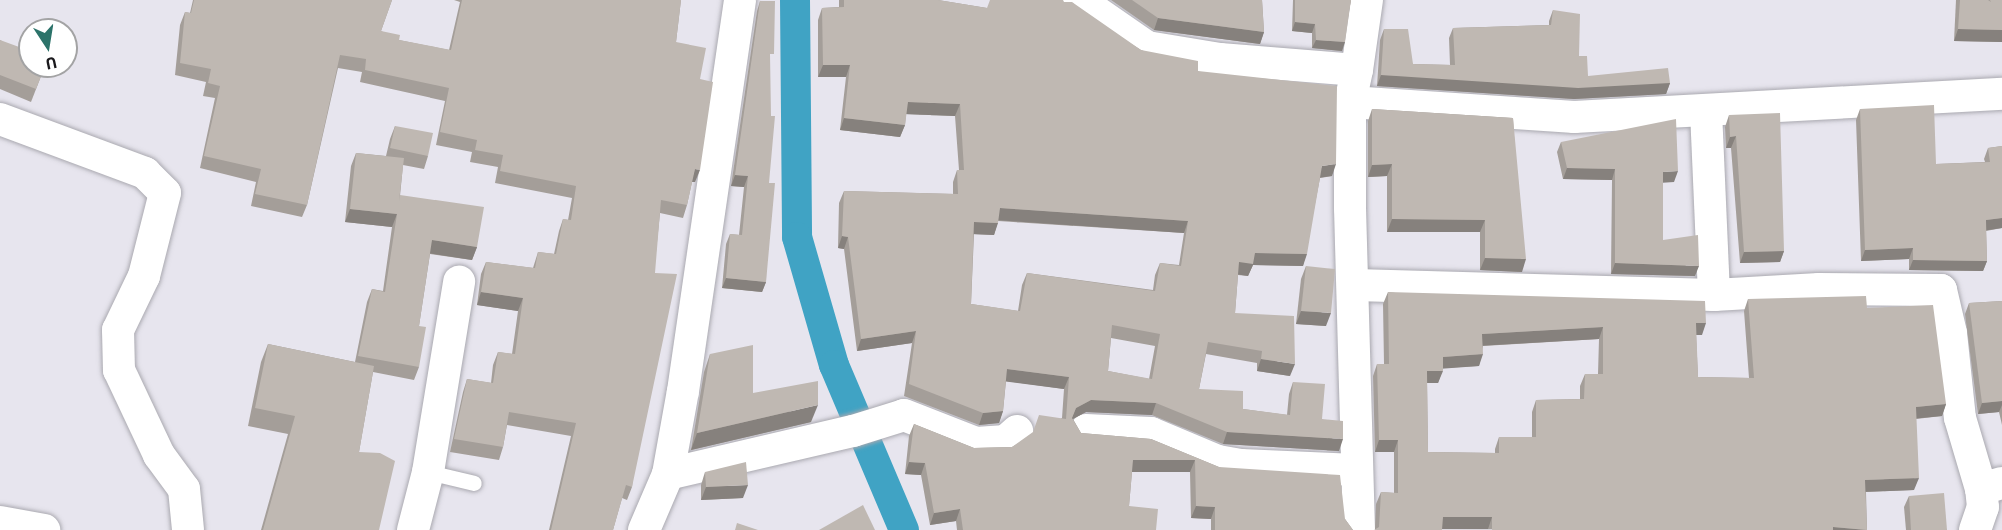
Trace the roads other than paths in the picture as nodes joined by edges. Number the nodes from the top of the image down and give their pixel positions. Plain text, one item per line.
1 (740, 0) edge
2 (1079, 0) edge
3 (1367, 0) edge
4 (1358, 70) junction
5 (2002, 94) edge
6 (1350, 102) junction
7 (1706, 111) junction
8 (0, 119) edge
9 (459, 282) dead end
10 (1355, 285) junction
11 (1714, 295) junction
12 (1086, 430) dead end
13 (1017, 431) dead end
14 (1356, 470) junction
15 (428, 472) junction
16 (668, 474) junction
17 (474, 483) dead end
18 (1991, 486) edge
19 (0, 522) edge
20 (44, 530) edge
21 (188, 530) edge
22 (413, 530) edge
23 (644, 530) edge
24 (1359, 530) edge
25 (1975, 530) edge

1 - 16 street
2 - 4 street
3 - 4 street
4 - 6 street
5 - 7 street
6 - 7 street
6 - 10 street
7 - 11 street
8 - 21 street
9 - 15 street
10 - 11 street
10 - 14 street
11 - 18 street
12 - 14 street
13 - 16 street
14 - 24 street
15 - 17 lane
15 - 22 street
16 - 23 street
18 - 25 street
19 - 20 street

